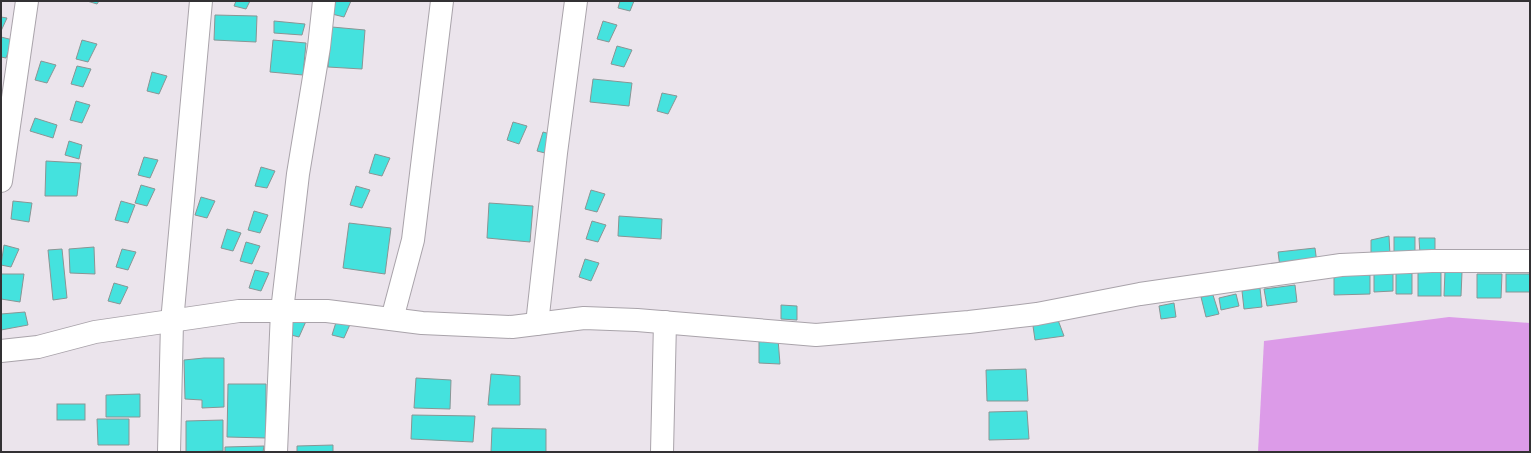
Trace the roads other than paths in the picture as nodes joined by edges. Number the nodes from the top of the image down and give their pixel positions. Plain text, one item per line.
1 (27, 1) edge
2 (201, 1) edge
3 (324, 1) edge
4 (442, 1) edge
5 (576, 1) edge
6 (1, 181) edge
7 (1530, 260) edge
8 (282, 311) junction
9 (392, 319) junction
10 (172, 322) junction
11 (665, 322) junction
12 (537, 324) junction
13 (1, 351) edge
14 (169, 452) edge
15 (276, 452) edge
16 (662, 452) edge

1 - 6 street
2 - 10 street
3 - 8 street
4 - 9 street
5 - 12 street
7 - 11 street
8 - 9 street
8 - 10 street
8 - 15 street
9 - 12 street
10 - 13 street
10 - 14 street
11 - 12 street
11 - 16 street

